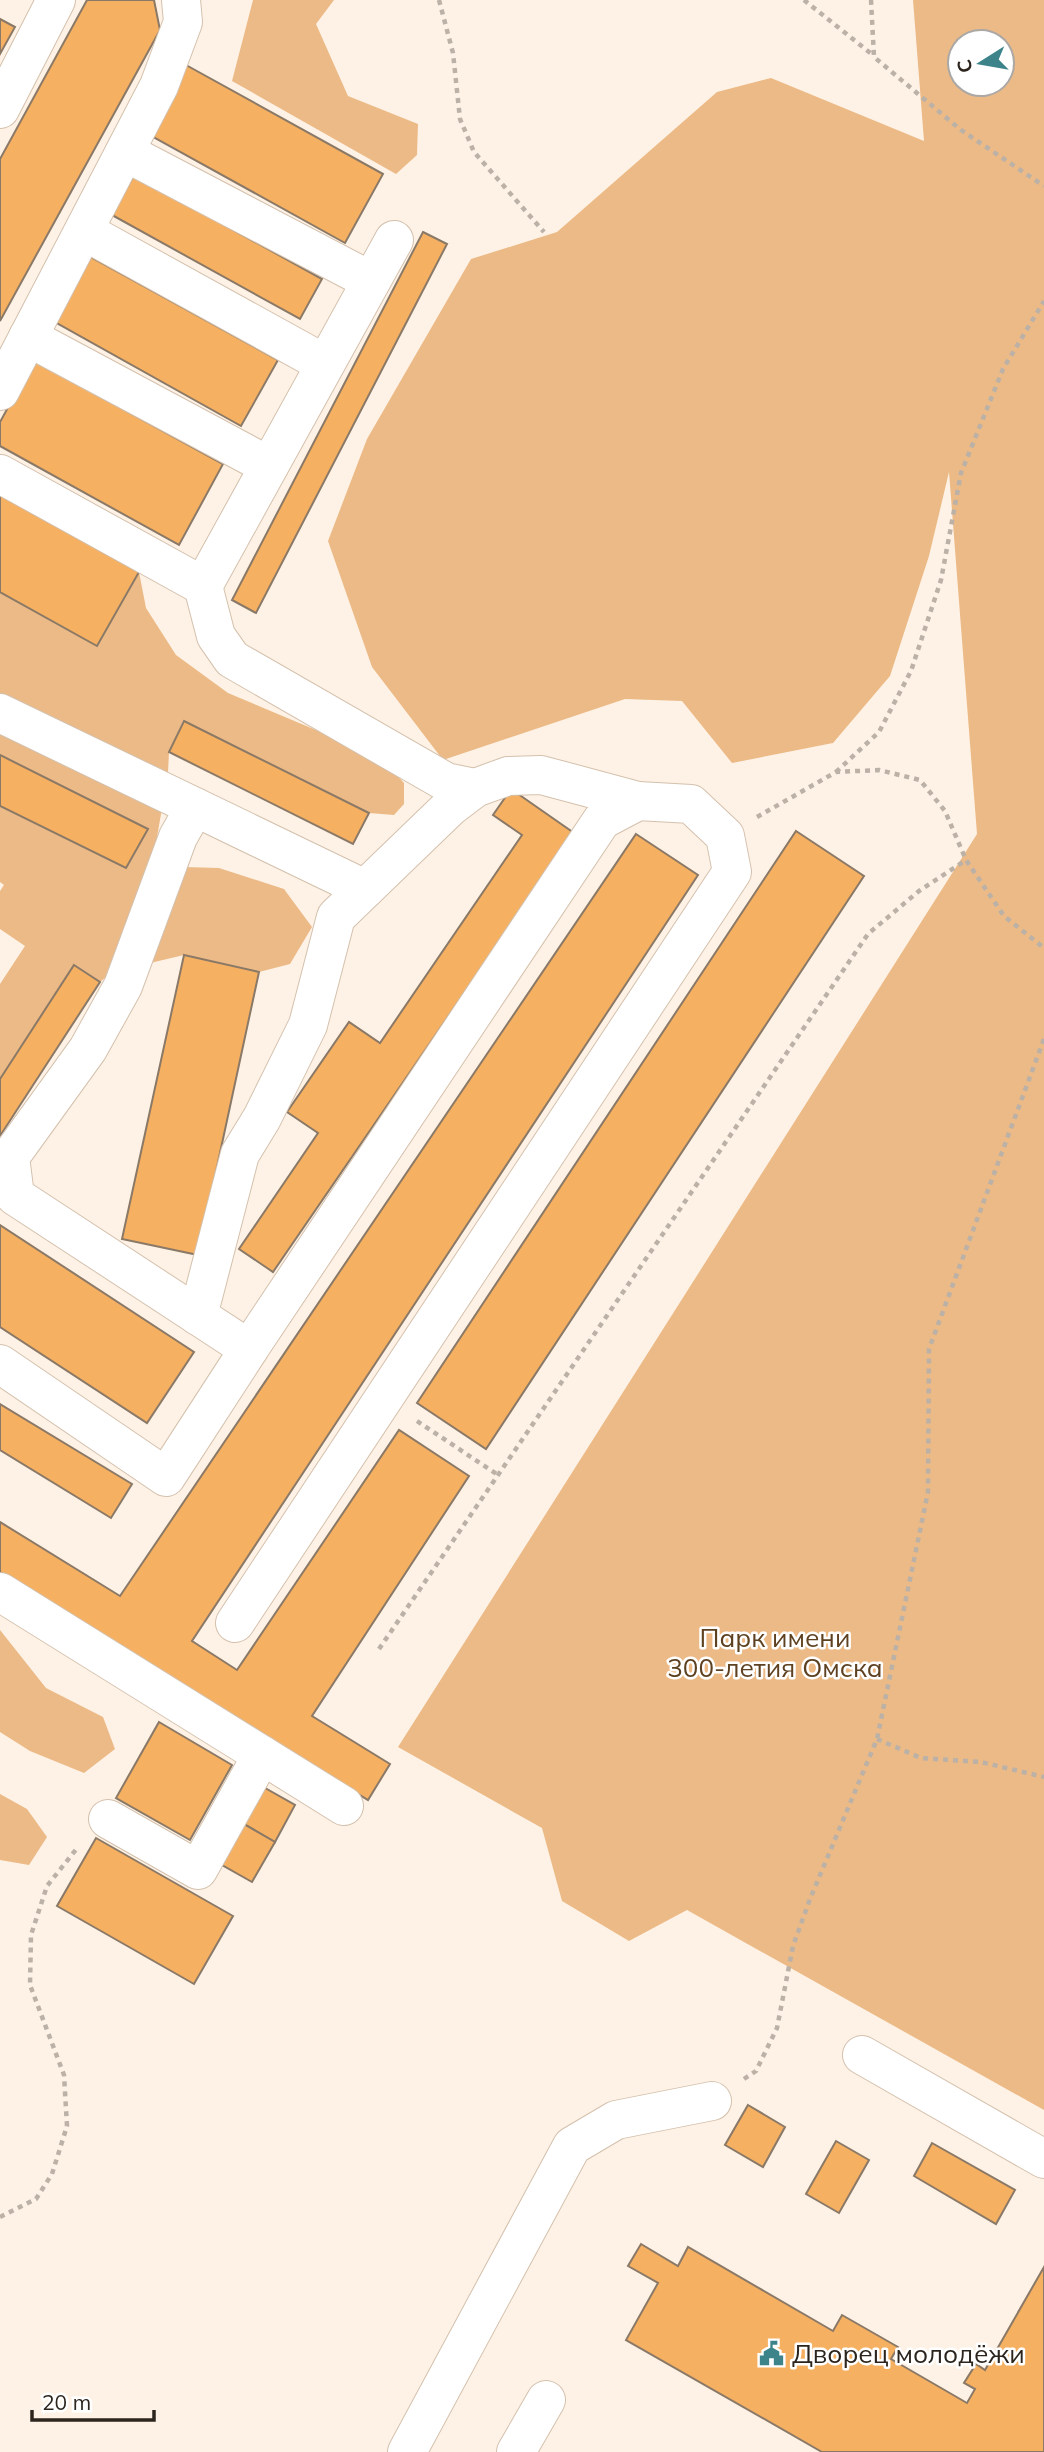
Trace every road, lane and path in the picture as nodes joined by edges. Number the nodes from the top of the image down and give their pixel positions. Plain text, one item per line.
1 (181, 0) edge
2 (439, 0) edge
3 (804, 0) edge
4 (871, 0) edge
5 (42, 5) edge
6 (874, 57) junction
7 (0, 109) edge
8 (125, 152) junction
9 (1044, 186) edge
10 (83, 231) junction
11 (544, 232) dead end
12 (394, 240) dead end
13 (371, 281) junction
14 (1044, 301) edge
15 (28, 337) junction
16 (325, 364) junction
17 (0, 391) edge
18 (270, 466) junction
19 (0, 474) edge
20 (203, 586) junction
21 (0, 713) edge
22 (836, 772) junction
23 (475, 788) junction
24 (638, 801) junction
25 (195, 807) junction
26 (725, 836) junction
27 (967, 860) junction
28 (365, 889) junction
29 (1044, 948) edge
30 (1044, 1039) edge
31 (198, 1316) junction
32 (249, 1349) junction
33 (0, 1364) edge
34 (383, 1399) junction
35 (498, 1475) junction
36 (0, 1592) edge
37 (235, 1623) dead end
38 (379, 1649) dead end
39 (877, 1739) junction
40 (262, 1755) junction
41 (1044, 1777) edge
42 (344, 1806) dead end
43 (108, 1819) joint
44 (862, 2055) dead end
45 (712, 2101) joint
46 (1044, 2159) edge
47 (0, 2217) edge
48 (546, 2400) dead end
49 (407, 2452) edge
50 (516, 2452) edge

1 - 8 lane
2 - 11 path
3 - 6 path
4 - 6 path
5 - 7 lane
6 - 9 path
8 - 10 lane
8 - 13 lane
10 - 15 lane
10 - 16 lane
12 - 13 lane
13 - 16 lane
14 - 22 path
15 - 17 lane
15 - 18 lane
16 - 18 lane
18 - 20 lane
19 - 20 lane
20 - 23 lane
21 - 25 lane
22 - 26 path
22 - 27 path
23 - 24 lane
23 - 28 lane
24 - 26 lane
24 - 32 lane
25 - 28 lane
25 - 31 lane
26 - 34 lane
27 - 29 path
27 - 35 path
28 - 31 lane
30 - 39 path
31 - 32 lane
32 - 33 lane
34 - 35 path
34 - 37 lane
35 - 38 path
36 - 40 lane
39 - 41 path
39 - 45 path
40 - 42 lane
40 - 43 lane
43 - 47 path
44 - 46 lane
45 - 49 lane
48 - 50 lane

